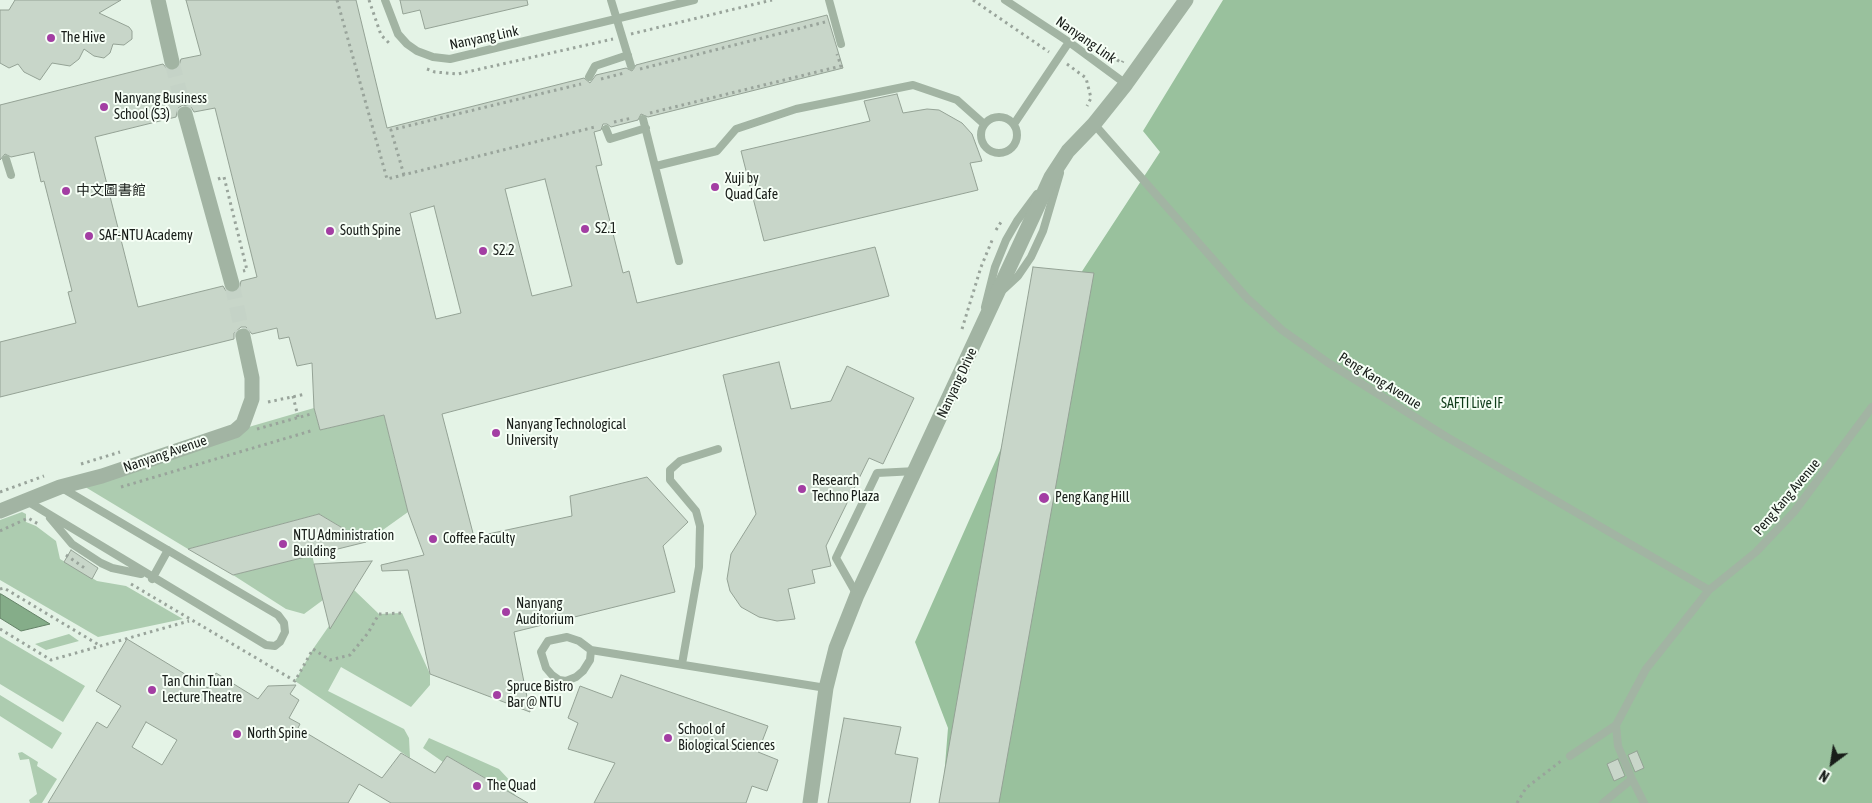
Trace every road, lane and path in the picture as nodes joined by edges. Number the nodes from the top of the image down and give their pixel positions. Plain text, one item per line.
1 (158, 0) edge
2 (337, 0) edge
3 (385, 0) edge
4 (611, 0) edge
5 (694, 0) edge
6 (828, 0) edge
7 (973, 0) edge
8 (1005, 0) edge
9 (1186, 0) edge
10 (617, 19) junction
11 (828, 21) dead end
12 (1069, 42) junction
13 (838, 46) joint
14 (1098, 48) dead end
15 (628, 55) junction
16 (1126, 58) dead end
17 (1059, 59) junction
18 (172, 62) tunnel mouth
19 (631, 66) dead end
20 (590, 79) joint
21 (599, 79) dead end
22 (1126, 84) junction
23 (185, 114) tunnel mouth
24 (633, 117) dead end
25 (643, 117) joint
26 (984, 124) junction
27 (1014, 124) junction
28 (1094, 124) junction
29 (646, 128) junction
30 (606, 129) dead end
31 (1067, 152) junction
32 (6, 159) dead end
33 (656, 166) junction
34 (11, 175) dead end
35 (404, 175) junction
36 (1051, 177) junction
37 (213, 181) dead end
38 (679, 261) dead end
39 (234, 278) joint
40 (997, 295) junction
41 (984, 324) junction
42 (243, 336) tunnel mouth
43 (306, 394) dead end
44 (293, 396) junction
45 (268, 402) dead end
46 (1872, 407) edge
47 (311, 414) dead end
48 (298, 417) junction
49 (255, 430) dead end
50 (314, 430) dead end
51 (718, 449) dead end
52 (124, 451) dead end
53 (77, 465) dead end
54 (916, 471) junction
55 (52, 473) dead end
56 (60, 487) junction
57 (116, 489) dead end
58 (0, 492) edge
59 (26, 501) junction
60 (0, 511) edge
61 (47, 514) junction
62 (168, 550) junction
63 (152, 578) junction
64 (0, 589) edge
65 (1708, 590) junction
66 (857, 595) junction
67 (402, 613) dead end
68 (0, 629) edge
69 (100, 646) junction
70 (591, 650) junction
71 (682, 664) junction
72 (826, 688) junction
73 (1616, 725) junction
74 (1570, 756) joint
75 (1632, 779) junction
76 (810, 803) edge
77 (1516, 803) edge
78 (1603, 803) edge
79 (1644, 803) edge

1 - 18 street
2 - 35 path
3 - 10 lane, Nanyang Link
4 - 10 lane
5 - 10 lane, Nanyang Link
6 - 13 lane
7 - 17 path
8 - 12 lane, Nanyang Link
9 - 22 street, Nanyang Drive
10 - 15 lane
11 - 21 path
12 - 17 lane
12 - 22 lane, Nanyang Link
13 - 25 path
14 - 16 path
15 - 19 lane
15 - 20 lane
17 - 27 lane
20 - 35 path
22 - 28 street, Nanyang Drive
23 - 39 street
24 - 35 path
25 - 29 lane
26 - 27 lane
26 - 27 lane
26 - 33 lane
28 - 31 street, Nanyang Drive
28 - 65 lane, Peng Kang Avenue
29 - 30 lane
29 - 33 lane
31 - 36 street, Nanyang Drive
31 - 40 lane
32 - 34 lane
33 - 38 lane
36 - 40 street, Nanyang Drive
36 - 41 lane
37 - 39 path
40 - 41 street, Nanyang Drive
41 - 54 street, Nanyang Drive
42 - 56 street, Nanyang Avenue
43 - 44 path
44 - 45 path
44 - 48 path
46 - 65 lane, Peng Kang Avenue
47 - 48 path
48 - 49 path
50 - 57 path
51 - 71 lane
52 - 53 path
54 - 66 street, Nanyang Drive
54 - 66 lane
55 - 58 path
56 - 59 street, Nanyang Avenue
56 - 62 lane
59 - 60 street, Nanyang Avenue
59 - 61 lane
61 - 63 lane
61 - 63 lane
62 - 63 lane
62 - 63 lane
64 - 69 path
65 - 73 lane, Peng Kang Avenue
66 - 72 street, Nanyang Drive
67 - 69 path
68 - 69 path
70 - 70 lane
70 - 71 lane
71 - 72 lane
72 - 76 street, Nanyang Drive
73 - 74 lane
73 - 75 lane
74 - 77 path
75 - 78 lane
75 - 79 lane

